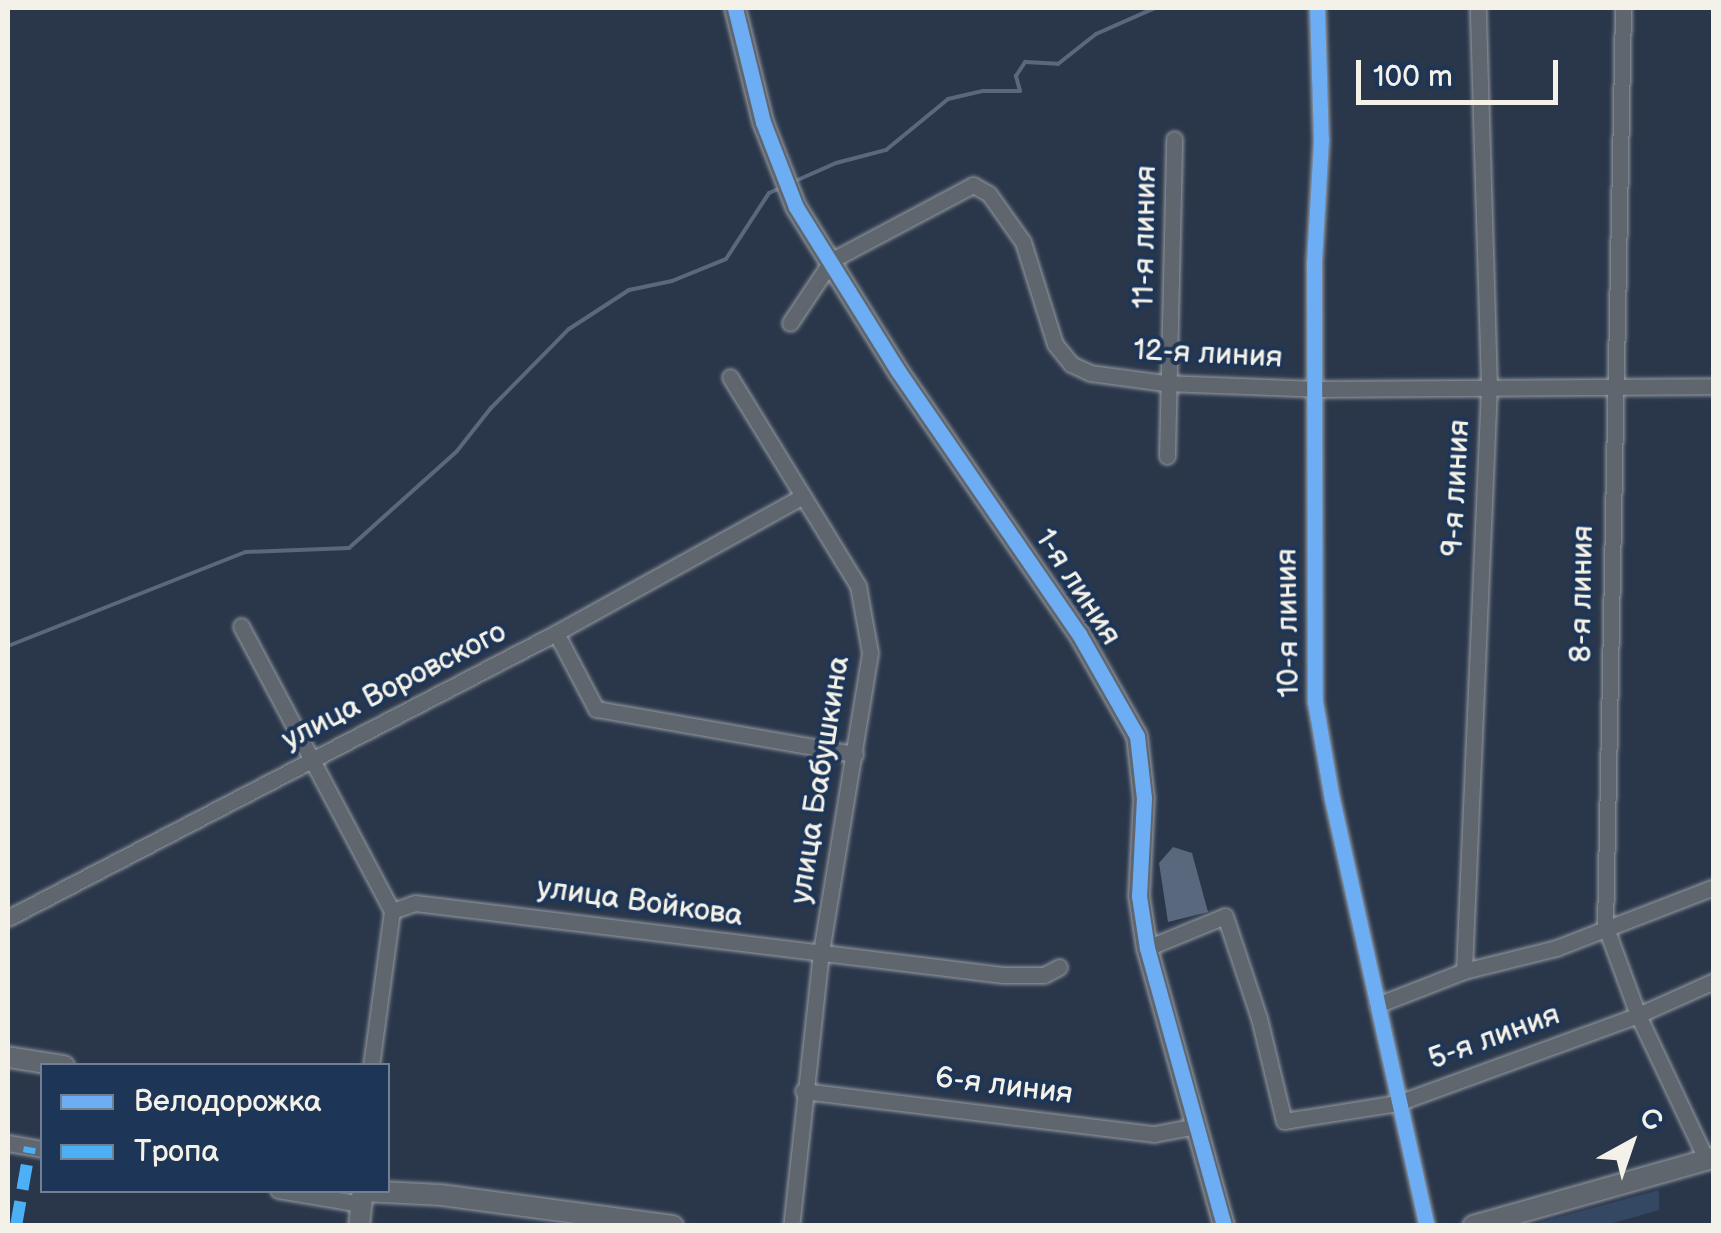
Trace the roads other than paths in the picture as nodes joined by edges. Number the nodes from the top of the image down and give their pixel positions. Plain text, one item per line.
1 (736, 8) edge
2 (1317, 8) edge
3 (1478, 8) edge
4 (1623, 8) edge
5 (1174, 139) dead end
6 (832, 260) junction
7 (790, 323) dead end
8 (730, 377) dead end
9 (1170, 383) junction
10 (1489, 386) junction
11 (1614, 386) junction
12 (1714, 386) edge
13 (1316, 389) junction
14 (1167, 456) dead end
15 (803, 496) junction
16 (241, 626) dead end
17 (556, 633) junction
18 (855, 754) junction
19 (314, 757) junction
20 (1714, 887) edge
21 (392, 911) junction
22 (8, 918) edge
23 (1605, 925) junction
24 (1147, 948) junction
25 (821, 952) junction
26 (1060, 967) dead end
27 (1464, 971) junction
28 (1714, 980) edge
29 (1377, 1005) junction
30 (1638, 1015) junction
31 (8, 1057) edge
32 (45, 1063) edge
33 (371, 1063) edge
34 (803, 1092) junction
35 (1398, 1102) junction
36 (1197, 1126) junction
37 (8, 1143) edge
38 (40, 1149) edge
39 (1710, 1159) edge
40 (297, 1193) edge
41 (361, 1203) edge
42 (673, 1226) edge
43 (791, 1226) edge
44 (1224, 1226) edge
45 (1427, 1226) edge
46 (1472, 1226) edge

1 - 6 street, 1-я линия
2 - 13 street, 10-я линия
3 - 10 street, 9-я линия
4 - 11 street, 8-я линия
5 - 9 street, 11-я линия
6 - 7 street
6 - 9 street, 12-я линия
6 - 24 street, 1-я линия
8 - 15 street, улица Бабушкина
9 - 13 street, 12-я линия
9 - 14 street, 11-я линия
10 - 11 street, 12-я линия
10 - 13 street, 12-я линия
10 - 27 street, 9-я линия
11 - 12 street, 12-я линия
11 - 23 street, 8-я линия
13 - 29 street, 10-я линия
15 - 17 street, улица Воровского
15 - 18 street, улица Бабушкина
16 - 19 street
17 - 18 street
17 - 19 street, улица Воровского
18 - 25 street, улица Бабушкина
19 - 21 street
19 - 22 street, улица Воровского
20 - 23 street
21 - 25 street, улица Войкова
21 - 33 street
23 - 27 street
23 - 30 street, 8-я линия
24 - 35 street, 5-я линия
24 - 36 street, 1-я линия
25 - 26 street, улица Войкова
25 - 34 street, улица Бабушкина
27 - 29 street
28 - 30 street, 5-я линия
29 - 35 street, 10-я линия
30 - 35 street, 5-я линия
30 - 39 street, 8-я линия
31 - 32 street
34 - 36 street, 6-я линия
34 - 43 street, улица Бабушкина
35 - 45 street, 10-я линия
36 - 44 street, 1-я линия
37 - 38 street
39 - 46 street
40 - 41 street
41 - 42 street

